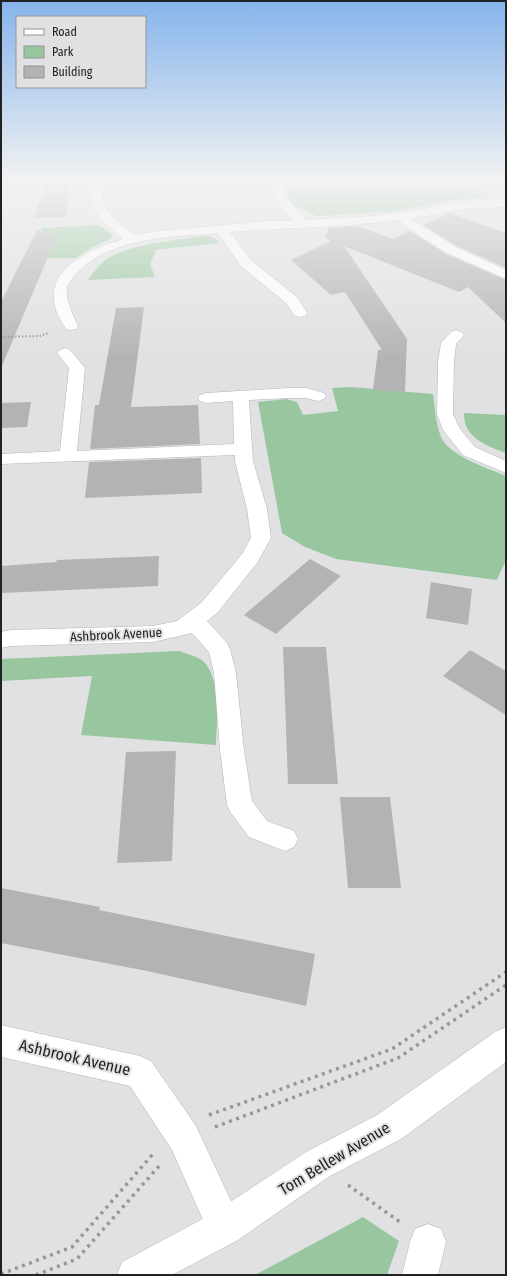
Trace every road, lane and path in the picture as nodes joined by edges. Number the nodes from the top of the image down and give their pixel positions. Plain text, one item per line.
1 (128, 242) edge
2 (230, 242) edge
3 (435, 242) edge
4 (506, 275) edge
5 (300, 313) dead end
6 (71, 326) joint
7 (456, 335) dead end
8 (1, 337) edge
9 (65, 352) dead end
10 (241, 396) junction
11 (318, 396) dead end
12 (206, 398) dead end
13 (243, 449) junction
14 (68, 455) junction
15 (1, 459) edge
16 (506, 468) edge
17 (193, 620) junction
18 (1, 640) edge
19 (285, 839) dead end
20 (506, 972) edge
21 (506, 985) edge
22 (1, 1041) edge
23 (506, 1043) edge
24 (180, 1132) junction
25 (318, 1164) junction
26 (225, 1227) junction
27 (424, 1258) edge
28 (1, 1274) edge
29 (36, 1275) edge
30 (135, 1275) edge

1 - 6 street
2 - 5 street
3 - 4 street
6 - 8 path
7 - 16 street
9 - 14 street
10 - 11 street
10 - 12 street
10 - 13 street, Ashbrook Avenue
13 - 14 street
13 - 17 street, Ashbrook Avenue
14 - 15 street
17 - 18 street, Ashbrook Avenue
17 - 19 street
20 - 24 path
21 - 24 path
22 - 24 street, Ashbrook Avenue
23 - 25 street, Tom Bellew Avenue
24 - 26 street, Ashbrook Avenue
24 - 28 path
24 - 29 path
25 - 26 street, Tom Bellew Avenue
25 - 27 path
26 - 30 street, Tom Bellew Avenue

